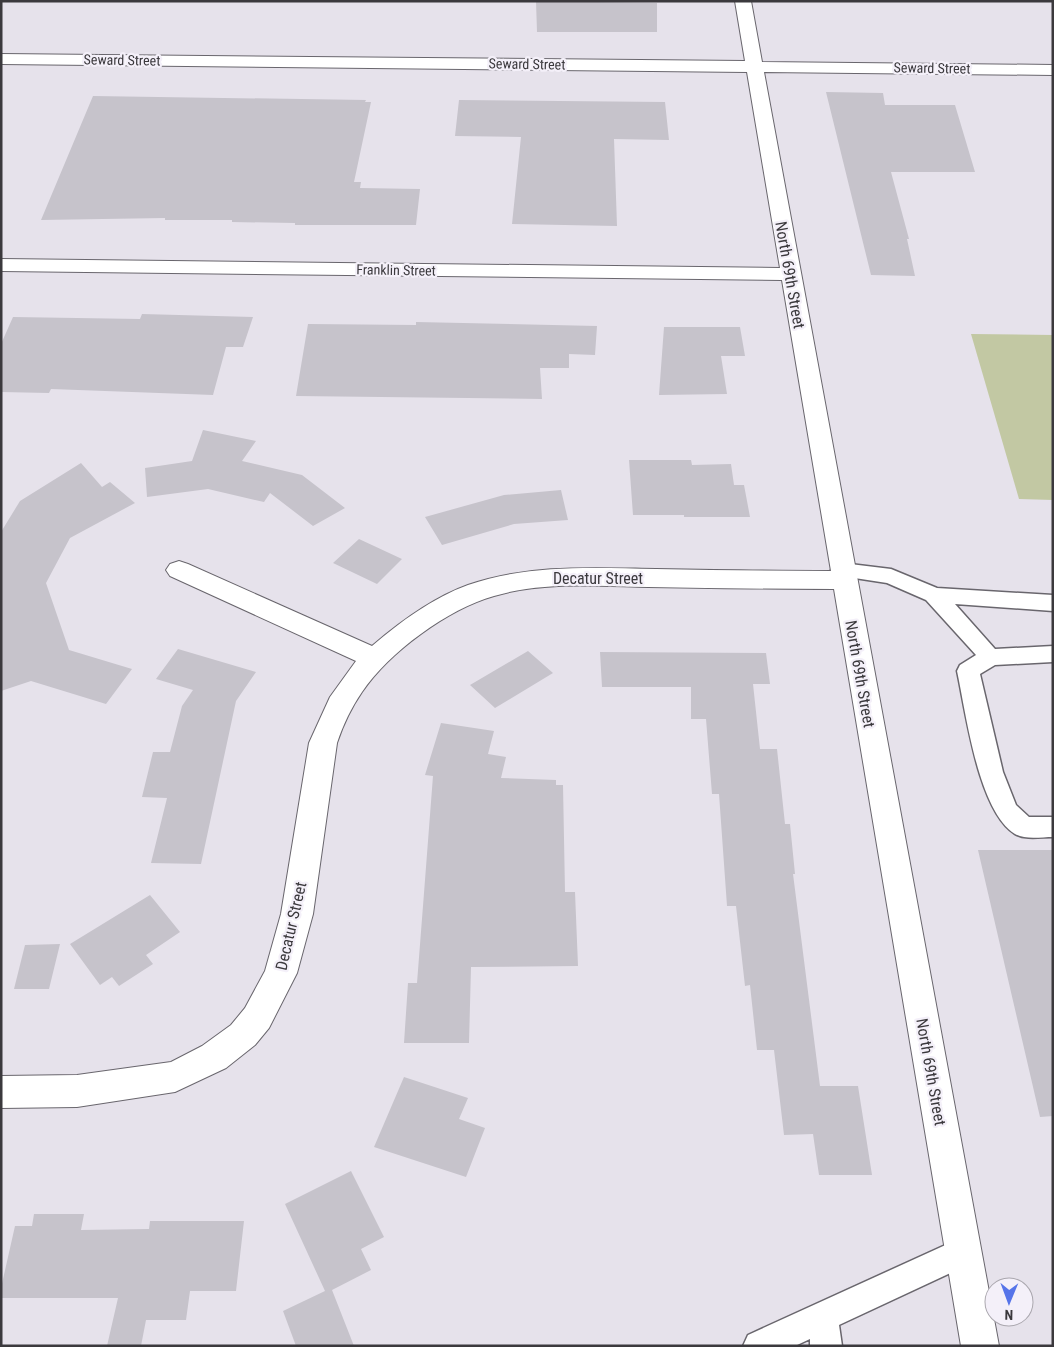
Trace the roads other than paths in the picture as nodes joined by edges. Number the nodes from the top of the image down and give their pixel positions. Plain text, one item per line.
1 (743, 1) edge
2 (1, 58) edge
3 (753, 66) junction
4 (1053, 70) edge
5 (1, 265) edge
6 (790, 274) junction
7 (179, 570) dead end
8 (843, 575) junction
9 (934, 596) junction
10 (1053, 603) edge
11 (1053, 654) edge
12 (990, 657) junction
13 (374, 658) junction
14 (1053, 827) edge
15 (1, 1092) edge
16 (963, 1252) junction
17 (824, 1331) edge
18 (759, 1346) edge
19 (980, 1346) edge

1 - 3 street, North 69th Street
2 - 3 street, Seward Street
3 - 4 street, Seward Street
3 - 6 street, North 69th Street
5 - 6 street, Franklin Street
6 - 8 street, North 69th Street
7 - 13 street
8 - 9 lane
8 - 13 street, Decatur Street
8 - 16 street, North 69th Street
9 - 10 lane
9 - 12 lane
11 - 12 lane
12 - 14 lane
13 - 15 street, Decatur Street
16 - 17 lane
16 - 19 street, North 69th Street
17 - 18 lane

